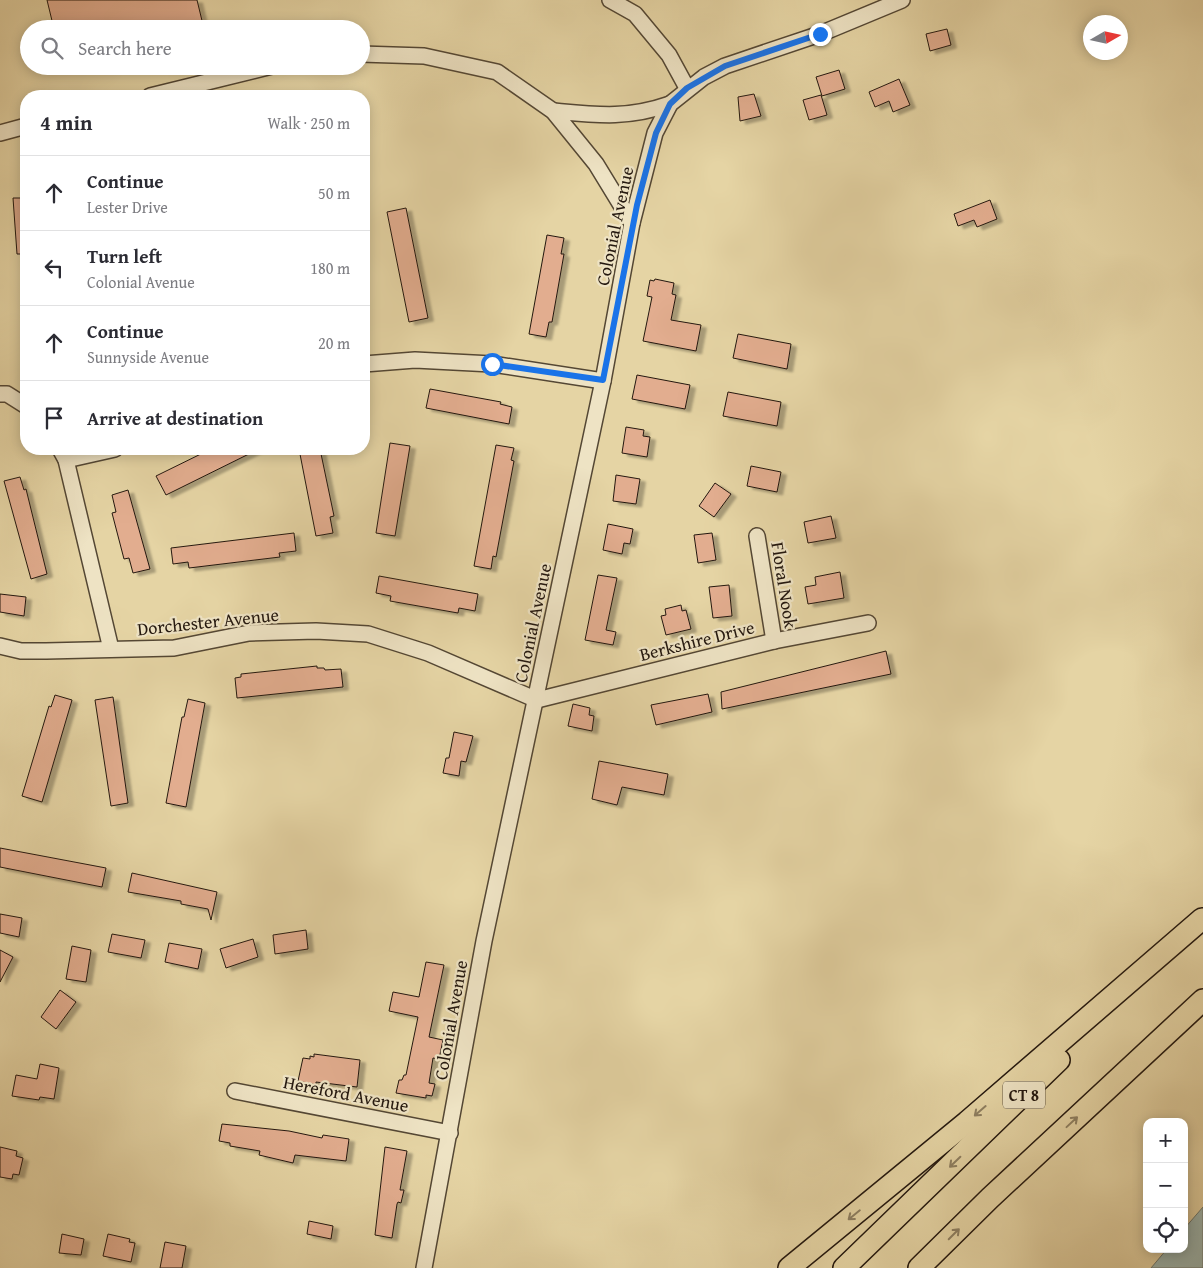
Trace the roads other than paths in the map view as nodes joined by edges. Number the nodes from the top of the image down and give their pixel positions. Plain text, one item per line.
1 (610, 0) edge
2 (902, 0) edge
3 (370, 54) edge
4 (235, 75) edge
5 (687, 88) junction
6 (174, 90) edge
7 (670, 104) junction
8 (553, 111) junction
9 (20, 128) edge
10 (0, 133) edge
11 (632, 223) junction
12 (370, 364) edge
13 (603, 380) junction
14 (0, 394) edge
15 (20, 402) edge
16 (63, 455) edge
17 (757, 536) dead end
18 (868, 623) dead end
19 (774, 641) junction
20 (0, 646) edge
21 (111, 649) junction
22 (537, 700) junction
23 (1202, 918) edge
24 (1203, 1000) edge
25 (235, 1091) dead end
26 (450, 1133) junction
27 (424, 1268) edge
28 (789, 1268) edge
29 (844, 1268) edge
30 (919, 1268) edge

1 - 5 street
2 - 5 street, Colonial Avenue
3 - 8 street
4 - 6 street
5 - 7 street, Colonial Avenue
7 - 8 street
7 - 11 street, Colonial Avenue
8 - 11 street
9 - 10 street
11 - 13 street, Colonial Avenue
12 - 13 street
13 - 22 street, Colonial Avenue
14 - 15 street
16 - 21 street
17 - 19 street, Floral Nook
18 - 19 street, Berkshire Drive
19 - 22 street, Berkshire Drive
20 - 21 street, Dorchester Avenue
21 - 22 street, Dorchester Avenue
22 - 26 street, Colonial Avenue
23 -> 28 highway
23 -> 29 highway, CT 8
30 -> 24 highway
25 - 26 street, Hereford Avenue
26 - 27 street, Colonial Avenue

